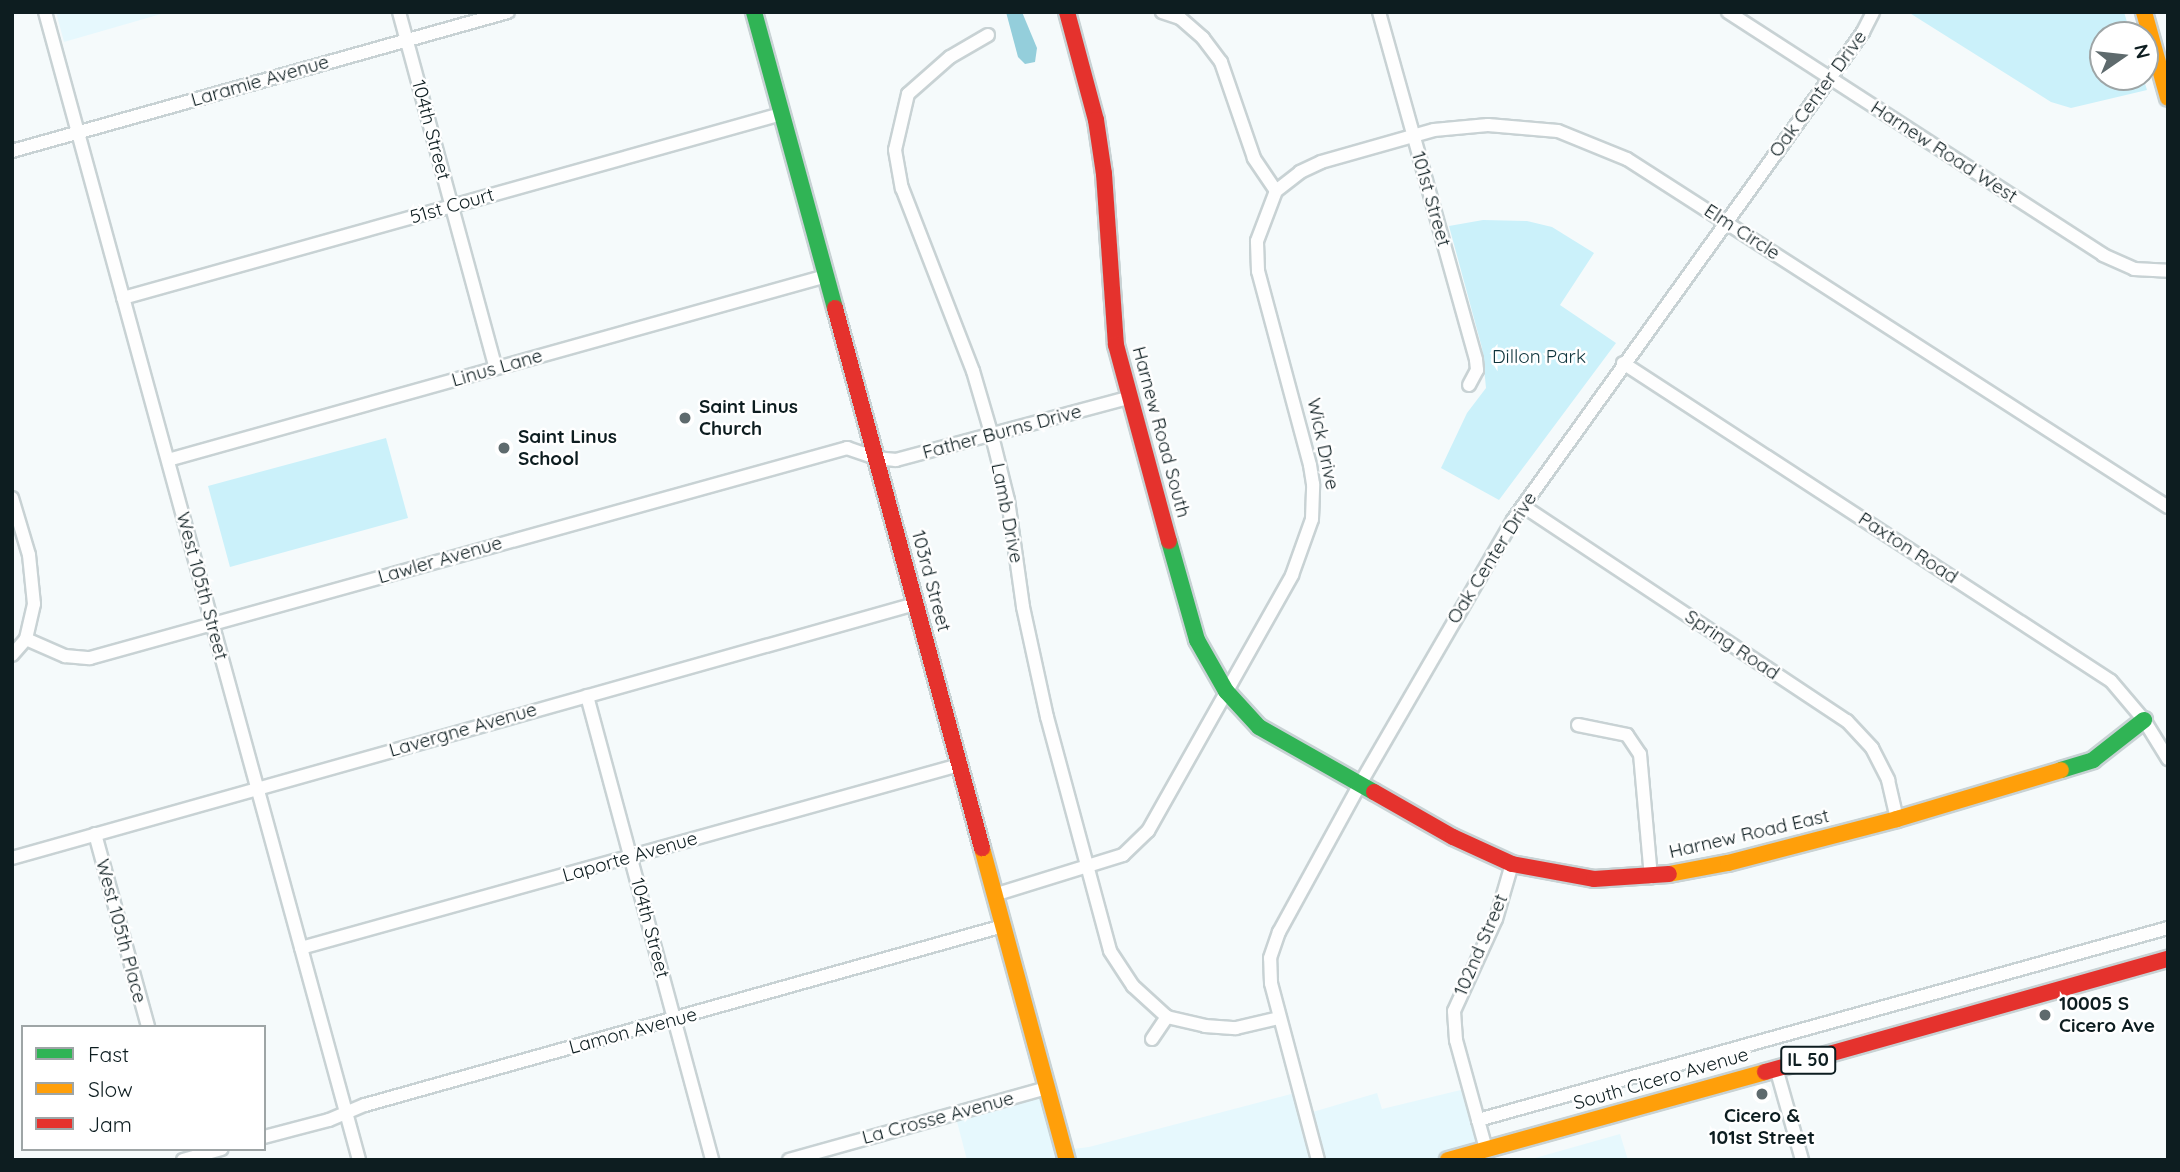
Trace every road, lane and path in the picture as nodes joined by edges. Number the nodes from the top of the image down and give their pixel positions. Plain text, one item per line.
1 (45, 12) edge
2 (399, 12) edge
3 (508, 12) edge
4 (754, 12) edge
5 (1067, 12) edge
6 (1162, 12) edge
7 (1378, 12) edge
8 (1728, 12) edge
9 (1874, 12) edge
10 (2144, 12) edge
11 (1181, 15) edge
12 (988, 35) dead end
13 (407, 41) junction
14 (1829, 79) junction
15 (2168, 99) edge
16 (782, 114) junction
17 (78, 132) junction
18 (1413, 136) junction
19 (12, 151) edge
20 (1276, 191) junction
21 (452, 206) junction
22 (1726, 221) junction
23 (2168, 271) edge
24 (826, 276) junction
25 (123, 298) junction
26 (1623, 363) junction
27 (496, 369) junction
28 (1469, 385) dead end
29 (1128, 398) junction
30 (992, 436) junction
31 (876, 458) junction
32 (167, 460) junction
33 (12, 498) edge
34 (1523, 506) junction
35 (2168, 507) edge
36 (915, 604) junction
37 (212, 624) junction
38 (26, 639) junction
39 (12, 655) edge
40 (1226, 691) junction
41 (587, 695) junction
42 (2144, 720) junction
43 (1578, 724) dead end
44 (2168, 759) edge
45 (959, 765) junction
46 (1360, 784) junction
47 (257, 788) junction
48 (1897, 819) junction
49 (95, 834) junction
50 (631, 856) junction
51 (12, 858) edge
52 (1512, 864) junction
53 (1085, 867) junction
54 (1651, 878) junction
55 (994, 895) junction
56 (1003, 926) junction
57 (2168, 928) edge
58 (301, 948) junction
59 (2168, 959) edge
60 (1167, 1017) junction
61 (1279, 1018) junction
62 (674, 1020) junction
63 (147, 1025) edge
64 (1152, 1038) dead end
65 (1776, 1068) junction
66 (1047, 1088) junction
67 (346, 1112) junction
68 (1478, 1120) junction
69 (266, 1136) edge
70 (1486, 1149) junction
71 (214, 1151) edge
72 (184, 1160) edge
73 (359, 1160) edge
74 (712, 1160) edge
75 (789, 1160) edge
76 (1067, 1160) edge
77 (1318, 1160) edge
78 (1448, 1160) edge
79 (1802, 1160) edge

1 - 17 street, West 105th Street
2 - 13 street, 104th Street
3 - 13 street, Laramie Avenue
4 - 16 main road, 103rd Street
5 - 29 main road, Harnew Road South
6 - 11 street
7 - 18 street, 101st Street
8 - 14 street, Harnew Road West
9 - 14 street, Oak Center Drive
10 - 15 main road
11 - 20 street
12 - 30 street, Lamb Drive
13 - 17 street, Laramie Avenue
13 - 21 street, 104th Street
14 - 22 street, Oak Center Drive
14 - 23 street, Harnew Road West
16 - 21 street, 51st Court
16 - 24 main road, 103rd Street
17 - 19 street, Laramie Avenue
17 - 25 street, West 105th Street
18 - 20 street, Elm Circle
18 - 22 street, Elm Circle
18 - 28 street, 101st Street
20 - 40 street, Wick Drive
21 - 25 street, 51st Court
21 - 27 street, 104th Street
22 - 26 street, Oak Center Drive
22 - 35 street, Elm Circle
24 - 27 street, Linus Lane
24 - 31 main road, 103rd Street
25 - 32 street, West 105th Street
26 - 34 street, Oak Center Drive
26 - 42 street, Paxton Road
27 - 32 street, Linus Lane
29 - 30 street, Father Burns Drive
29 - 40 main road, Harnew Road South
30 - 31 street, Father Burns Drive
30 - 53 street, Lamb Drive
31 - 36 main road, 103rd Street
31 - 37 street, Lawler Avenue
32 - 37 street, West 105th Street
33 - 38 street
34 - 46 street, Oak Center Drive
34 - 48 street, Spring Road
36 - 41 street, Lavergne Avenue
36 - 45 main road, 103rd Street
37 - 38 street, Lawler Avenue
37 - 47 street, West 105th Street
38 - 39 street
40 - 46 main road, Harnew Road South
40 - 53 street, Wick Drive
41 - 47 street, Lavergne Avenue
41 - 50 street, 104th Street
42 - 44 street, Paxton Road
42 - 48 main road, Harnew Road East
43 - 54 street
45 - 50 street, Laporte Avenue
45 - 55 main road, 103rd Street
46 - 52 main road, Harnew Road East
46 - 61 street, Oak Center Drive
47 - 49 street, Lavergne Avenue
47 - 58 street, West 105th Street
48 - 54 main road, Harnew Road East
49 - 51 street, Lavergne Avenue
49 - 63 street, West 105th Place
50 - 58 street, Laporte Avenue
50 - 62 street, 104th Street
52 - 54 main road, Harnew Road East
52 - 68 street, 102nd Street
53 - 55 street, Wick Drive
53 - 60 street, Lamb Drive
55 - 56 main road, 103rd Street
56 - 62 street, Lamon Avenue
56 - 66 main road, 103rd Street
57 - 68 street, South Cicero Avenue
58 - 67 street, West 105th Street
59 - 65 main road, South Cicero Avenue / IL 50
60 - 61 street, Lamb Drive
60 - 64 street
61 - 77 street, Oak Center Drive
62 - 67 street, Lamon Avenue
62 - 74 street, 104th Street
65 - 70 main road, South Cicero Avenue / IL 50
65 - 79 street
66 - 75 street, La Crosse Avenue
66 - 76 main road, 103rd Street
67 - 69 street, Lamon Avenue
67 - 73 street, West 105th Street
68 - 70 street, 102nd Street
70 - 78 main road, South Cicero Avenue / IL 50
71 - 72 street

